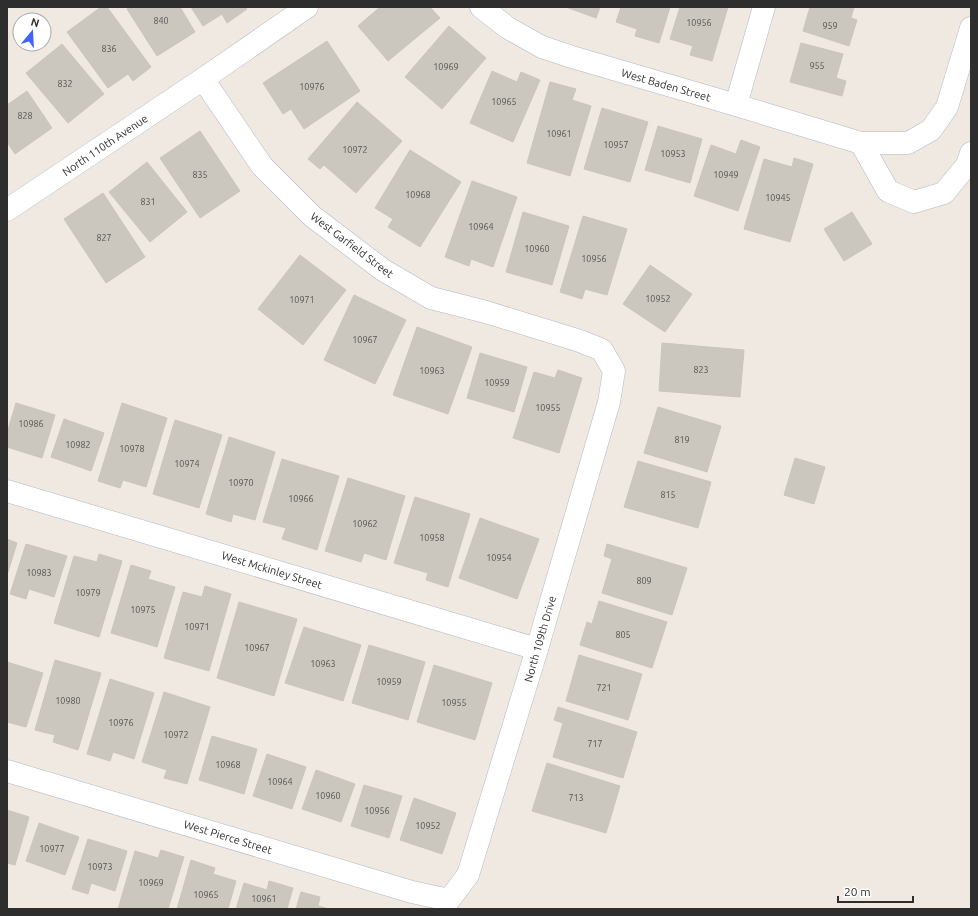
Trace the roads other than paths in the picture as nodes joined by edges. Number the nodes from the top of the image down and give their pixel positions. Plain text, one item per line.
1 (307, 7) edge
2 (481, 7) edge
3 (764, 7) edge
4 (971, 28) edge
5 (203, 79) junction
6 (736, 105) junction
7 (861, 143) junction
8 (971, 153) edge
9 (7, 210) edge
10 (614, 371) joint
11 (7, 491) edge
12 (537, 649) junction
13 (7, 771) edge
14 (449, 900) joint

1 - 5 street, North 110th Avenue
2 - 6 street, West Baden Street
3 - 6 street
4 - 7 street, West Baden Street
5 - 9 street, North 110th Avenue
5 - 10 street, West Garfield Street
6 - 7 street, West Baden Street
7 - 8 street
10 - 12 street, North 109th Drive
11 - 12 street, West Mckinley Street
12 - 14 street, North 109th Drive
13 - 14 street, West Pierce Street

